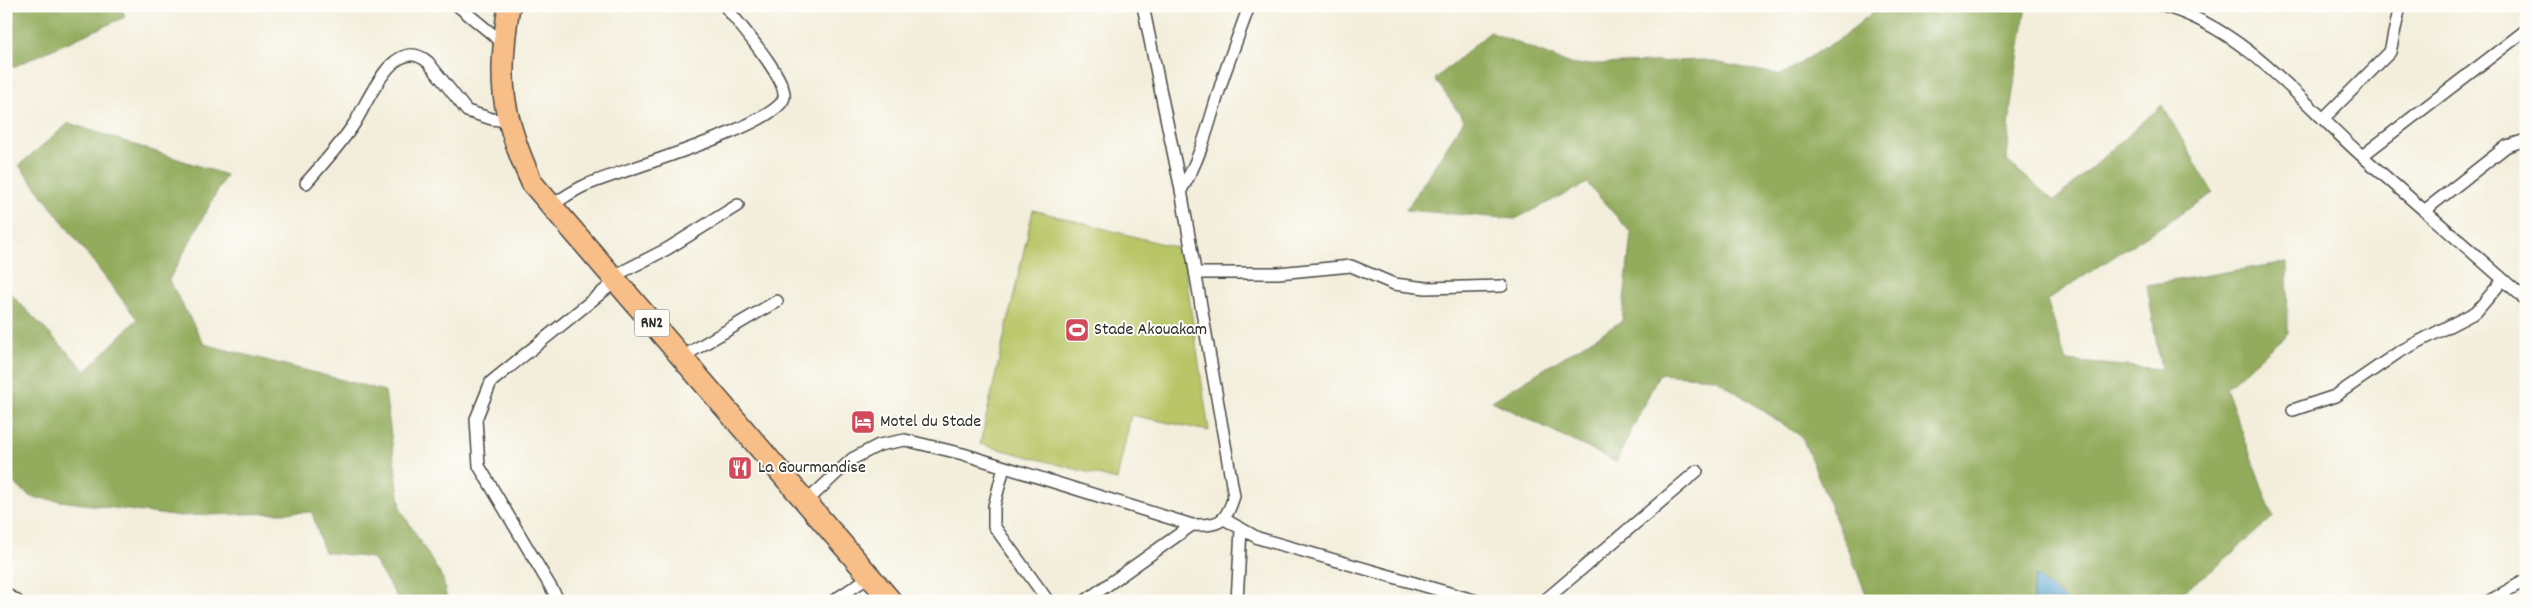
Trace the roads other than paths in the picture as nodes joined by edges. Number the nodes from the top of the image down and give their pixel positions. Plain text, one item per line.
1 (458, 6) edge
2 (509, 6) edge
3 (725, 6) edge
4 (1143, 6) edge
5 (1249, 6) edge
6 (2163, 6) edge
7 (2400, 6) edge
8 (2524, 35) edge
9 (503, 43) junction
10 (2323, 119) junction
11 (507, 121) junction
12 (2526, 140) edge
13 (2362, 156) junction
14 (306, 183) dead end
15 (1181, 190) junction
16 (738, 205) dead end
17 (550, 206) junction
18 (2424, 210) junction
19 (1196, 273) junction
20 (614, 279) junction
21 (2503, 280) junction
22 (1502, 286) dead end
23 (2526, 300) edge
24 (777, 301) dead end
25 (682, 358) junction
26 (2293, 410) dead end
27 (1004, 467) junction
28 (1697, 471) dead end
29 (807, 501) junction
30 (1224, 519) junction
31 (1192, 525) junction
32 (1241, 530) junction
33 (869, 577) junction
34 (2526, 580) edge
35 (6, 594) edge
36 (18, 601) edge
37 (559, 601) edge
38 (834, 601) edge
39 (891, 601) edge
40 (1048, 601) edge
41 (1086, 601) edge
42 (1237, 601) edge
43 (1477, 601) edge
44 (1544, 601) edge
45 (2489, 601) edge

1 - 9 street
2 - 9 highway, RN2
3 - 17 street
4 - 15 street
5 - 15 street
6 - 10 street
7 - 10 street
8 - 13 street
9 - 11 highway, RN2
10 - 13 street
11 - 14 street
11 - 17 highway, RN2
12 - 18 street
13 - 18 street
15 - 19 street
16 - 20 street
17 - 20 highway, RN2
18 - 21 street
19 - 22 street
19 - 30 street
20 - 25 highway, RN2
20 - 37 street
21 - 23 street
21 - 26 street
24 - 25 street
25 - 29 highway, RN2
27 - 29 street
27 - 31 street
27 - 40 street
28 - 44 street
29 - 33 highway, RN2
30 - 31 street
30 - 32 street
31 - 41 street
32 - 42 street
32 - 43 street
33 - 38 street
33 - 39 highway, RN2
34 - 45 street
35 - 36 street

